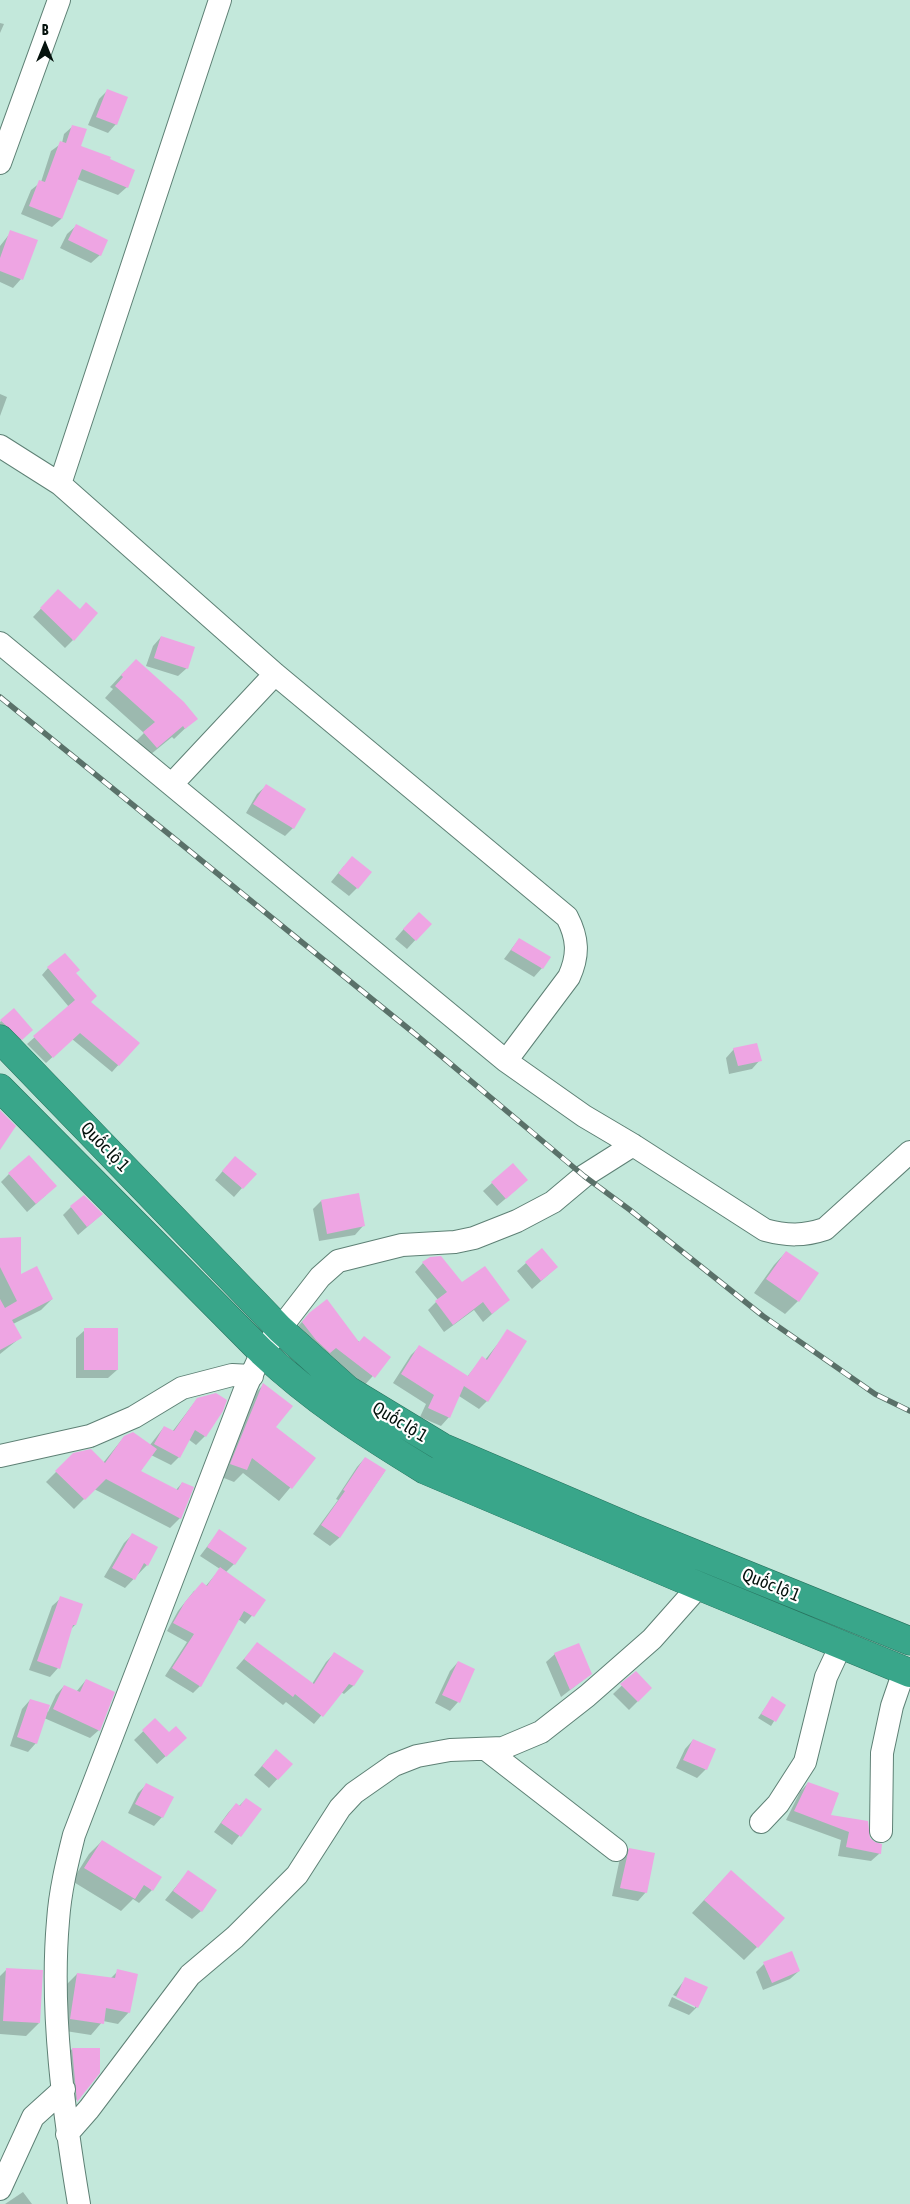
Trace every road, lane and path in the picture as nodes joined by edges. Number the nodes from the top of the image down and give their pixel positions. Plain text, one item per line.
1 (59, 0) edge
2 (220, 0) edge
3 (0, 163) edge
4 (0, 446) edge
5 (60, 484) junction
6 (0, 643) edge
7 (275, 674) junction
8 (172, 784) junction
9 (0, 1039) edge
10 (506, 1061) junction
11 (0, 1088) edge
12 (633, 1145) junction
13 (910, 1152) edge
14 (280, 1329) junction
15 (257, 1364) junction
16 (0, 1456) edge
17 (699, 1586) junction
18 (910, 1642) edge
19 (841, 1645) junction
20 (907, 1672) edge
21 (487, 1750) junction
22 (761, 1822) dead end
23 (881, 1831) dead end
24 (616, 1850) dead end
25 (64, 2089) junction
26 (67, 2134) junction
27 (0, 2189) edge
28 (79, 2204) edge

1 - 3 street
2 - 5 street
4 - 5 street
5 - 7 street
6 - 8 street
7 - 8 street
7 - 10 street
8 - 10 street
9 - 14 highway, Quốc lộ 1
10 - 12 street
11 - 15 highway, Quốc lộ 1
12 - 13 street
12 - 14 street
14 - 15 street
14 - 18 highway, Quốc lộ 1
15 - 16 street
15 - 17 highway, Quốc lộ 1
15 - 25 street
17 - 19 highway, Quốc lộ 1
17 - 21 street
19 - 20 highway, Quốc lộ 1
19 - 22 street
20 - 23 street
21 - 24 street
21 - 26 street
25 - 26 street
25 - 27 street
26 - 28 street

